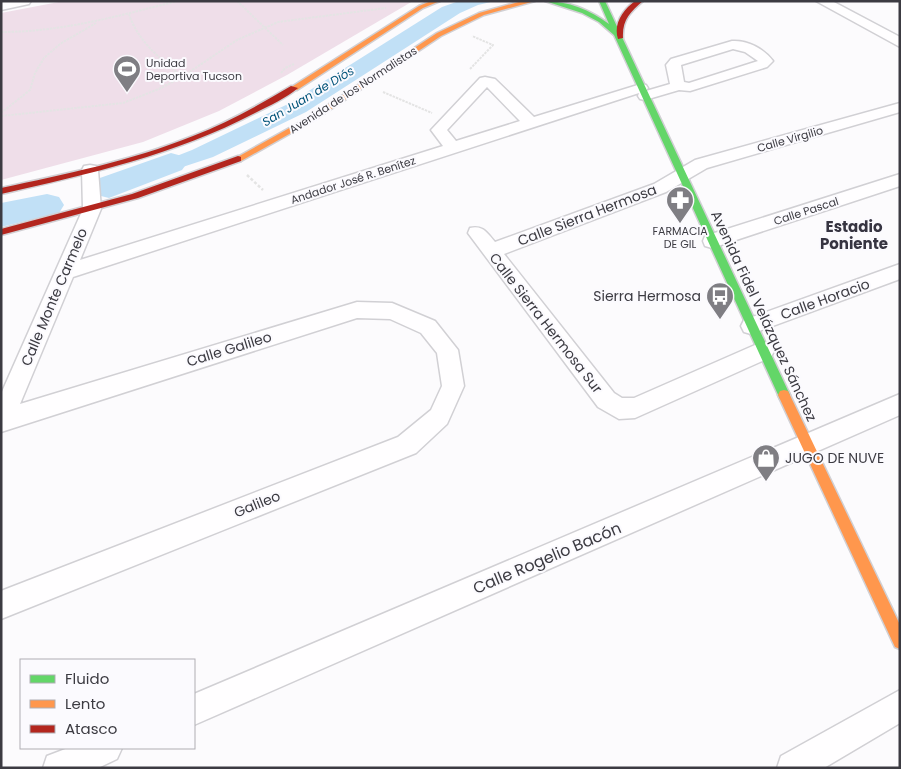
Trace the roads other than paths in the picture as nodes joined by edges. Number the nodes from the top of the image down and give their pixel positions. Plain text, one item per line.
1 (25, 1) edge
2 (437, 1) edge
3 (532, 1) edge
4 (548, 1) edge
5 (602, 1) edge
6 (640, 1) edge
7 (822, 1) edge
8 (1, 6) edge
9 (620, 38) junction
10 (900, 43) edge
11 (678, 86) junction
12 (643, 92) junction
13 (900, 107) edge
14 (532, 123) junction
15 (453, 148) junction
16 (90, 170) junction
17 (681, 175) junction
18 (900, 180) edge
19 (1, 190) edge
20 (92, 209) junction
21 (1, 232) edge
22 (477, 234) dead end
23 (712, 241) junction
24 (491, 251) junction
25 (900, 271) edge
26 (65, 272) junction
27 (751, 326) junction
28 (447, 350) joint
29 (762, 351) junction
30 (900, 404) edge
31 (2, 421) edge
32 (808, 445) junction
33 (1, 605) edge
34 (900, 642) edge
35 (900, 705) edge
36 (195, 710) edge
37 (104, 749) edge
38 (59, 768) edge
39 (793, 768) edge

1 - 8 street
2 - 16 street
3 - 20 street, Avenida de los Normalistas
4 - 9 street
5 - 9 street, Avenida Fidel Velázquez Sánchez
6 - 9 street
7 - 10 street
9 - 12 street, Avenida Fidel Velázquez Sánchez
11 - 11 street, Andador José R. Benítez
11 - 12 street, Andador José R. Benítez
12 - 14 street, Andador José R. Benítez
12 - 17 street, Avenida Fidel Velázquez Sánchez
13 - 17 street, Calle Virgilio
14 - 15 street, Andador José R. Benítez
14 - 15 street
15 - 26 street, Andador José R. Benítez
16 - 19 street
16 - 20 street, Calle Monte Carmelo
17 - 23 street, Avenida Fidel Velázquez Sánchez
17 - 24 street, Calle Sierra Hermosa
18 - 23 street, Calle Pascal
20 - 21 street, Avenida de los Normalistas
20 - 26 street, Calle Monte Carmelo
22 - 24 street, Calle Sierra Hermosa Sur
23 - 27 street, Avenida Fidel Velázquez Sánchez
24 - 29 street, Calle Sierra Hermosa Sur
25 - 27 street, Calle Horacio
26 - 31 street, Calle Monte Carmelo
27 - 29 street, Avenida Fidel Velázquez Sánchez
28 - 31 street, Calle Galileo
28 - 33 street, Galileo
29 - 32 street, Avenida Fidel Velázquez Sánchez
30 - 32 street, Calle Rogelio Bacón
32 - 34 street, Avenida Fidel Velázquez Sánchez
32 - 36 street, Calle Rogelio Bacón
35 - 39 street
37 - 38 street

